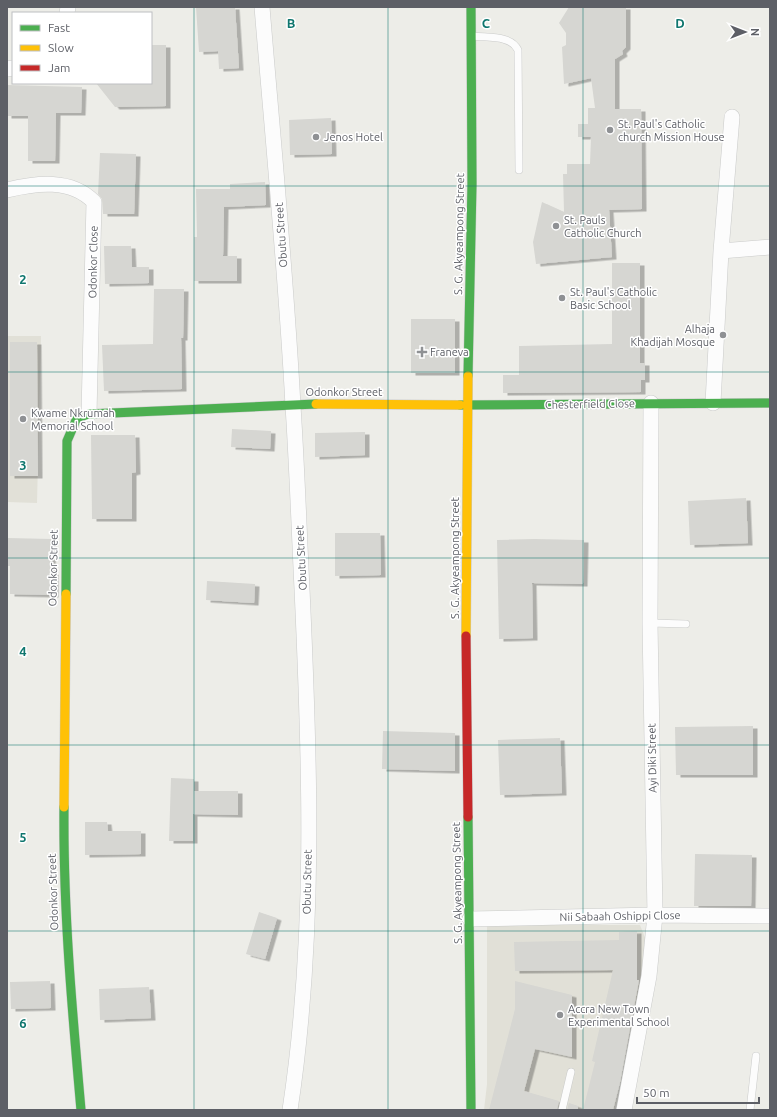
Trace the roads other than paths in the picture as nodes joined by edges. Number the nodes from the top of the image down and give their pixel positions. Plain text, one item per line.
1 (262, 7) edge
2 (471, 7) edge
3 (471, 36) junction
4 (732, 117) dead end
5 (519, 170) dead end
6 (7, 190) edge
7 (770, 247) edge
8 (721, 251) junction
9 (713, 403) junction
10 (770, 403) edge
11 (293, 404) junction
12 (651, 404) junction
13 (467, 405) junction
14 (89, 414) junction
15 (650, 623) junction
16 (686, 624) dead end
17 (655, 915) junction
18 (770, 916) edge
19 (470, 919) junction
20 (756, 1056) dead end
21 (571, 1072) dead end
22 (81, 1110) edge
23 (290, 1110) edge
24 (471, 1110) edge
25 (562, 1110) edge
26 (624, 1110) edge
27 (750, 1110) edge

1 - 11 street, Obutu Street
2 - 3 street, S. G. Akyeampong Street
3 - 5 lane
3 - 13 street, S. G. Akyeampong Street
4 - 8 street
6 - 14 street, Odonkor Close
7 - 8 street
8 - 9 street
9 - 10 street, Chesterfield Close
9 - 12 street, Chesterfield Close
11 - 13 street, Odonkor Street
11 - 14 street, Odonkor Street
11 - 23 street, Obutu Street
12 - 13 street, Chesterfield Close
12 - 15 street, Ayi Diki Street
13 - 19 street, S. G. Akyeampong Street
14 - 22 street, Odonkor Street
15 - 16 lane
15 - 17 street, Ayi Diki Street
17 - 18 street, Nii Sabaah Oshippi Close
17 - 19 street, Nii Sabaah Oshippi Close
17 - 26 street, Ayi Diki Street
19 - 24 street, S. G. Akyeampong Street
20 - 27 lane
21 - 25 lane

